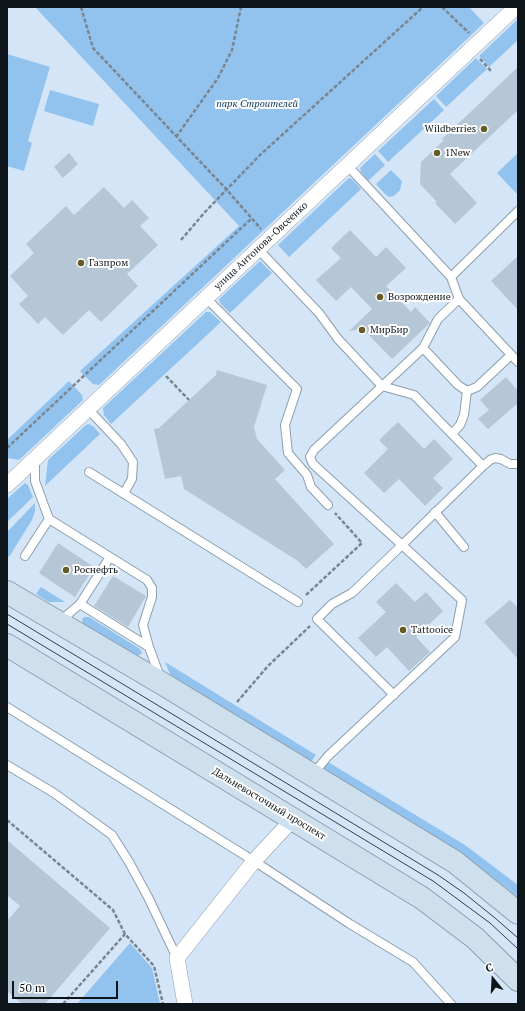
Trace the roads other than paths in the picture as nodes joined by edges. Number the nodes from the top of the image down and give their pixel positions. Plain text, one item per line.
1 (516, 7) edge
2 (347, 165) junction
3 (518, 211) edge
4 (258, 249) junction
5 (451, 277) junction
6 (206, 298) junction
7 (459, 299) junction
8 (423, 348) junction
9 (511, 354) junction
10 (518, 362) edge
11 (382, 386) junction
12 (467, 391) junction
13 (88, 409) junction
14 (452, 434) junction
15 (34, 460) junction
16 (518, 464) edge
17 (484, 466) junction
18 (89, 472) dead end
19 (7, 485) edge
20 (124, 493) junction
21 (328, 506) road end
22 (435, 512) junction
23 (49, 519) junction
24 (402, 545) junction
25 (464, 547) dead end
26 (25, 556) dead end
27 (110, 557) junction
28 (7, 592) edge
29 (298, 602) road end
30 (80, 604) junction
31 (58, 623) junction
32 (7, 645) edge
33 (149, 647) junction
34 (163, 684) junction
35 (394, 694) junction
36 (7, 707) edge
37 (7, 765) edge
38 (311, 776) junction
39 (293, 819) junction
40 (254, 861) junction
41 (518, 913) edge
42 (177, 958) junction
43 (518, 980) edge
44 (185, 1004) edge
45 (451, 1004) edge

1 - 2 street, улица Антонова-Овсеенко
2 - 4 street, улица Антонова-Овсеенко
2 - 5 lane
3 - 5 lane
4 - 6 street, улица Антонова-Овсеенко
4 - 11 lane
5 - 7 lane
6 - 13 street, улица Антонова-Овсеенко
6 - 21 lane
7 - 8 lane
7 - 9 lane
8 - 11 lane
8 - 12 lane
9 - 10 lane
9 - 12 lane
11 - 14 lane
11 - 24 lane
12 - 14 lane
13 - 15 street, улица Антонова-Овсеенко
13 - 20 lane
14 - 17 lane
15 - 19 street, улица Антонова-Овсеенко
15 - 23 lane
16 - 17 lane
17 - 22 lane
18 - 20 lane
20 - 29 lane
22 - 24 lane
22 - 25 lane
23 - 26 lane
23 - 27 lane
24 - 35 lane
24 - 35 lane
27 - 30 lane
27 - 33 lane
28 - 31 main road
30 - 31 lane
30 - 33 lane
31 - 34 main road
32 - 39 main road, Дальневосточный проспект
33 - 34 lane
34 - 38 main road
35 - 38 lane
36 - 40 lane
37 - 42 lane
38 - 41 main road
39 - 40 street
39 - 43 main road, Дальневосточный проспект
40 - 42 street
40 - 45 lane
42 - 44 street

